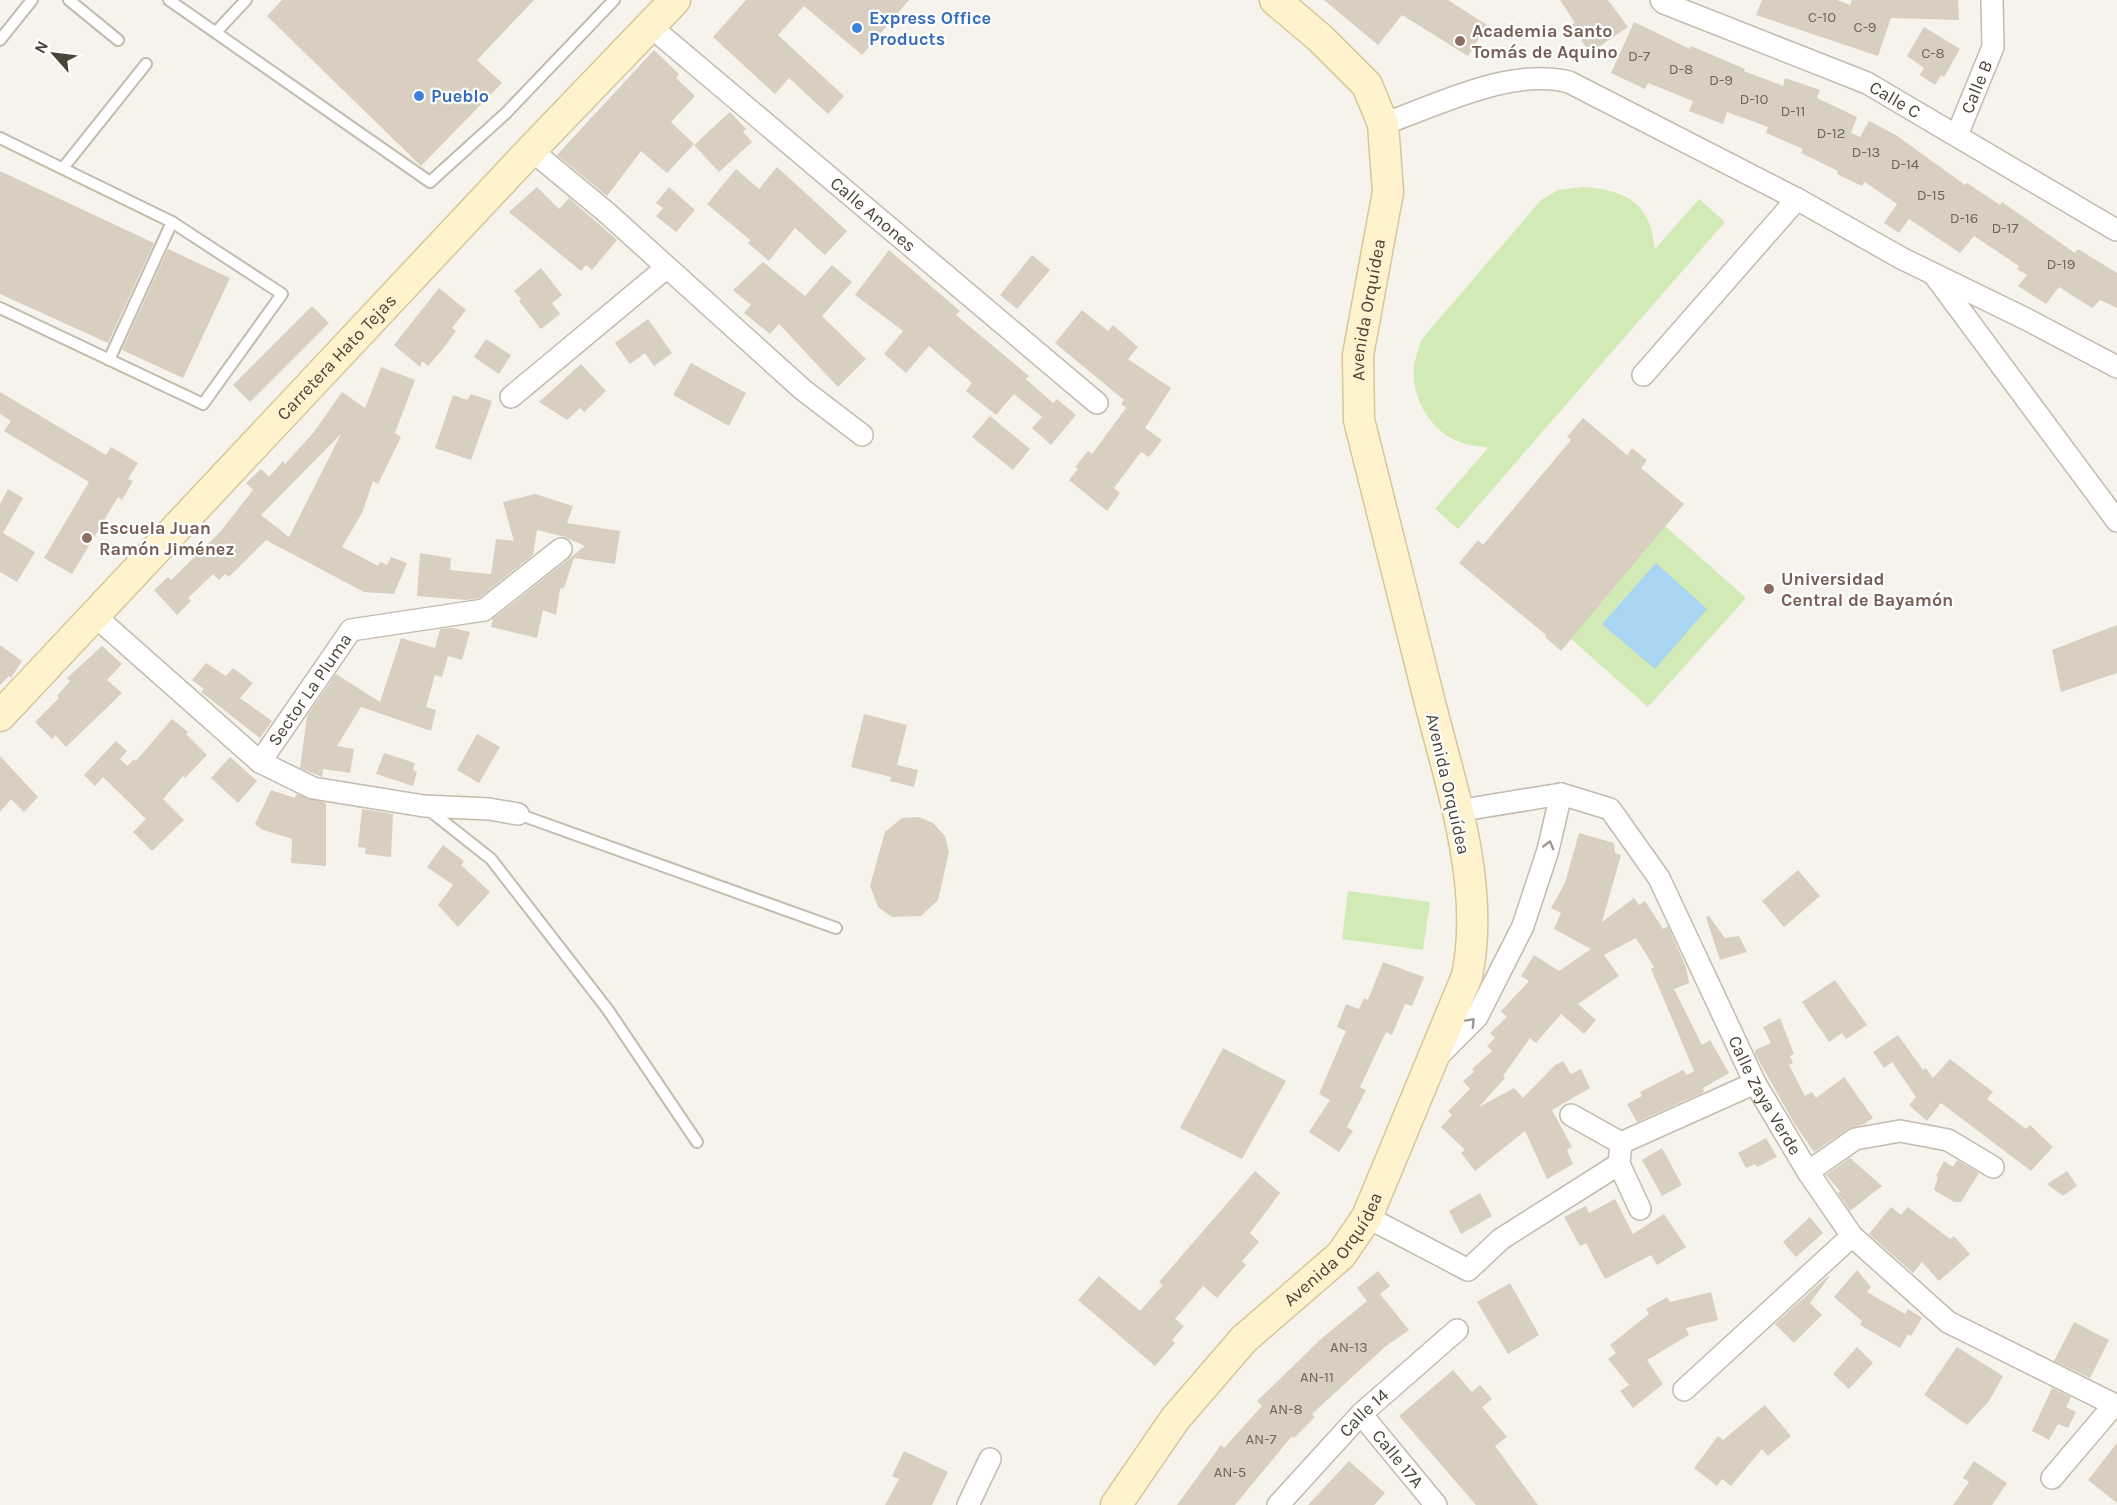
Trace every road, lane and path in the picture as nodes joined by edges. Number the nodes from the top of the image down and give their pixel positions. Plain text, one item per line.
1 (32, 0) edge
2 (69, 0) edge
3 (169, 0) edge
4 (246, 0) edge
5 (614, 0) edge
6 (675, 0) edge
7 (1275, 0) edge
8 (1661, 0) edge
9 (1992, 0) edge
10 (650, 26) junction
11 (216, 32) junction
12 (0, 40) edge
13 (118, 40) dead end
14 (146, 64) dead end
15 (1383, 124) junction
16 (1957, 135) junction
17 (0, 138) edge
18 (531, 150) junction
19 (63, 168) junction
20 (1797, 199) junction
21 (172, 222) junction
22 (2116, 230) edge
23 (666, 268) junction
24 (1933, 272) junction
25 (0, 308) edge
26 (109, 360) junction
27 (2117, 367) edge
28 (1643, 375) dead end
29 (511, 397) dead end
30 (1097, 403) dead end
31 (862, 435) dead end
32 (2117, 521) edge
33 (561, 549) dead end
34 (95, 616) junction
35 (0, 716) edge
36 (260, 762) junction
37 (1562, 794) junction
38 (424, 806) junction
39 (1457, 811) junction
40 (518, 814) joint
41 (836, 928) dead end
42 (1430, 1064) junction
43 (1755, 1083) junction
44 (1571, 1115) dead end
45 (697, 1142) dead end
46 (1622, 1143) junction
47 (1619, 1164) junction
48 (1993, 1167) dead end
49 (1808, 1172) junction
50 (1640, 1209) dead end
51 (1367, 1217) junction
52 (1852, 1236) junction
53 (1457, 1330) dead end
54 (1684, 1390) dead end
55 (2115, 1406) edge
56 (1361, 1414) junction
57 (990, 1459) dead end
58 (2052, 1478) dead end
59 (968, 1505) edge
60 (1116, 1505) edge
61 (1278, 1505) edge
62 (1436, 1505) edge

1 - 12 lane
2 - 13 lane
3 - 11 lane
4 - 11 lane
5 - 11 lane
6 - 10 street, Carretera Hato Tejas
7 - 15 street, Avenida Orquídea
8 - 16 street, Calle C
9 - 16 street, Calle B
10 - 18 street, Carretera Hato Tejas
10 - 30 street, Calle Anones
14 - 19 lane
15 - 20 street
15 - 39 street, Avenida Orquídea
16 - 22 street, Calle C
17 - 19 lane
18 - 23 street
18 - 34 street, Carretera Hato Tejas
19 - 21 lane
20 - 24 street
20 - 28 street
21 - 26 lane
21 - 26 lane
23 - 29 street
23 - 31 street
24 - 27 street
24 - 32 street
25 - 26 lane
33 - 36 street, Sector La Pluma
34 - 35 street, Carretera Hato Tejas
34 - 36 street, Sector La Pluma
36 - 38 street, Sector La Pluma
37 - 39 street, Calle Zaya Verde
42 -> 37 street
37 - 43 street, Calle Zaya Verde
38 - 40 street, Sector La Pluma
38 - 45 lane
39 - 42 street, Avenida Orquídea
40 - 41 lane
42 - 51 street, Avenida Orquídea
43 - 46 street
43 - 49 street, Calle Zaya Verde
44 - 46 street
46 - 47 street
47 - 50 street
47 - 51 street
48 - 49 street
49 - 52 street, Calle Zaya Verde
51 - 60 street, Avenida Orquídea
52 - 54 street
52 - 55 street, Calle Zaya Verde
53 - 56 street, Calle 14
55 - 58 street
56 - 61 street, Calle 14
56 - 62 street, Calle 17A
57 - 59 street

